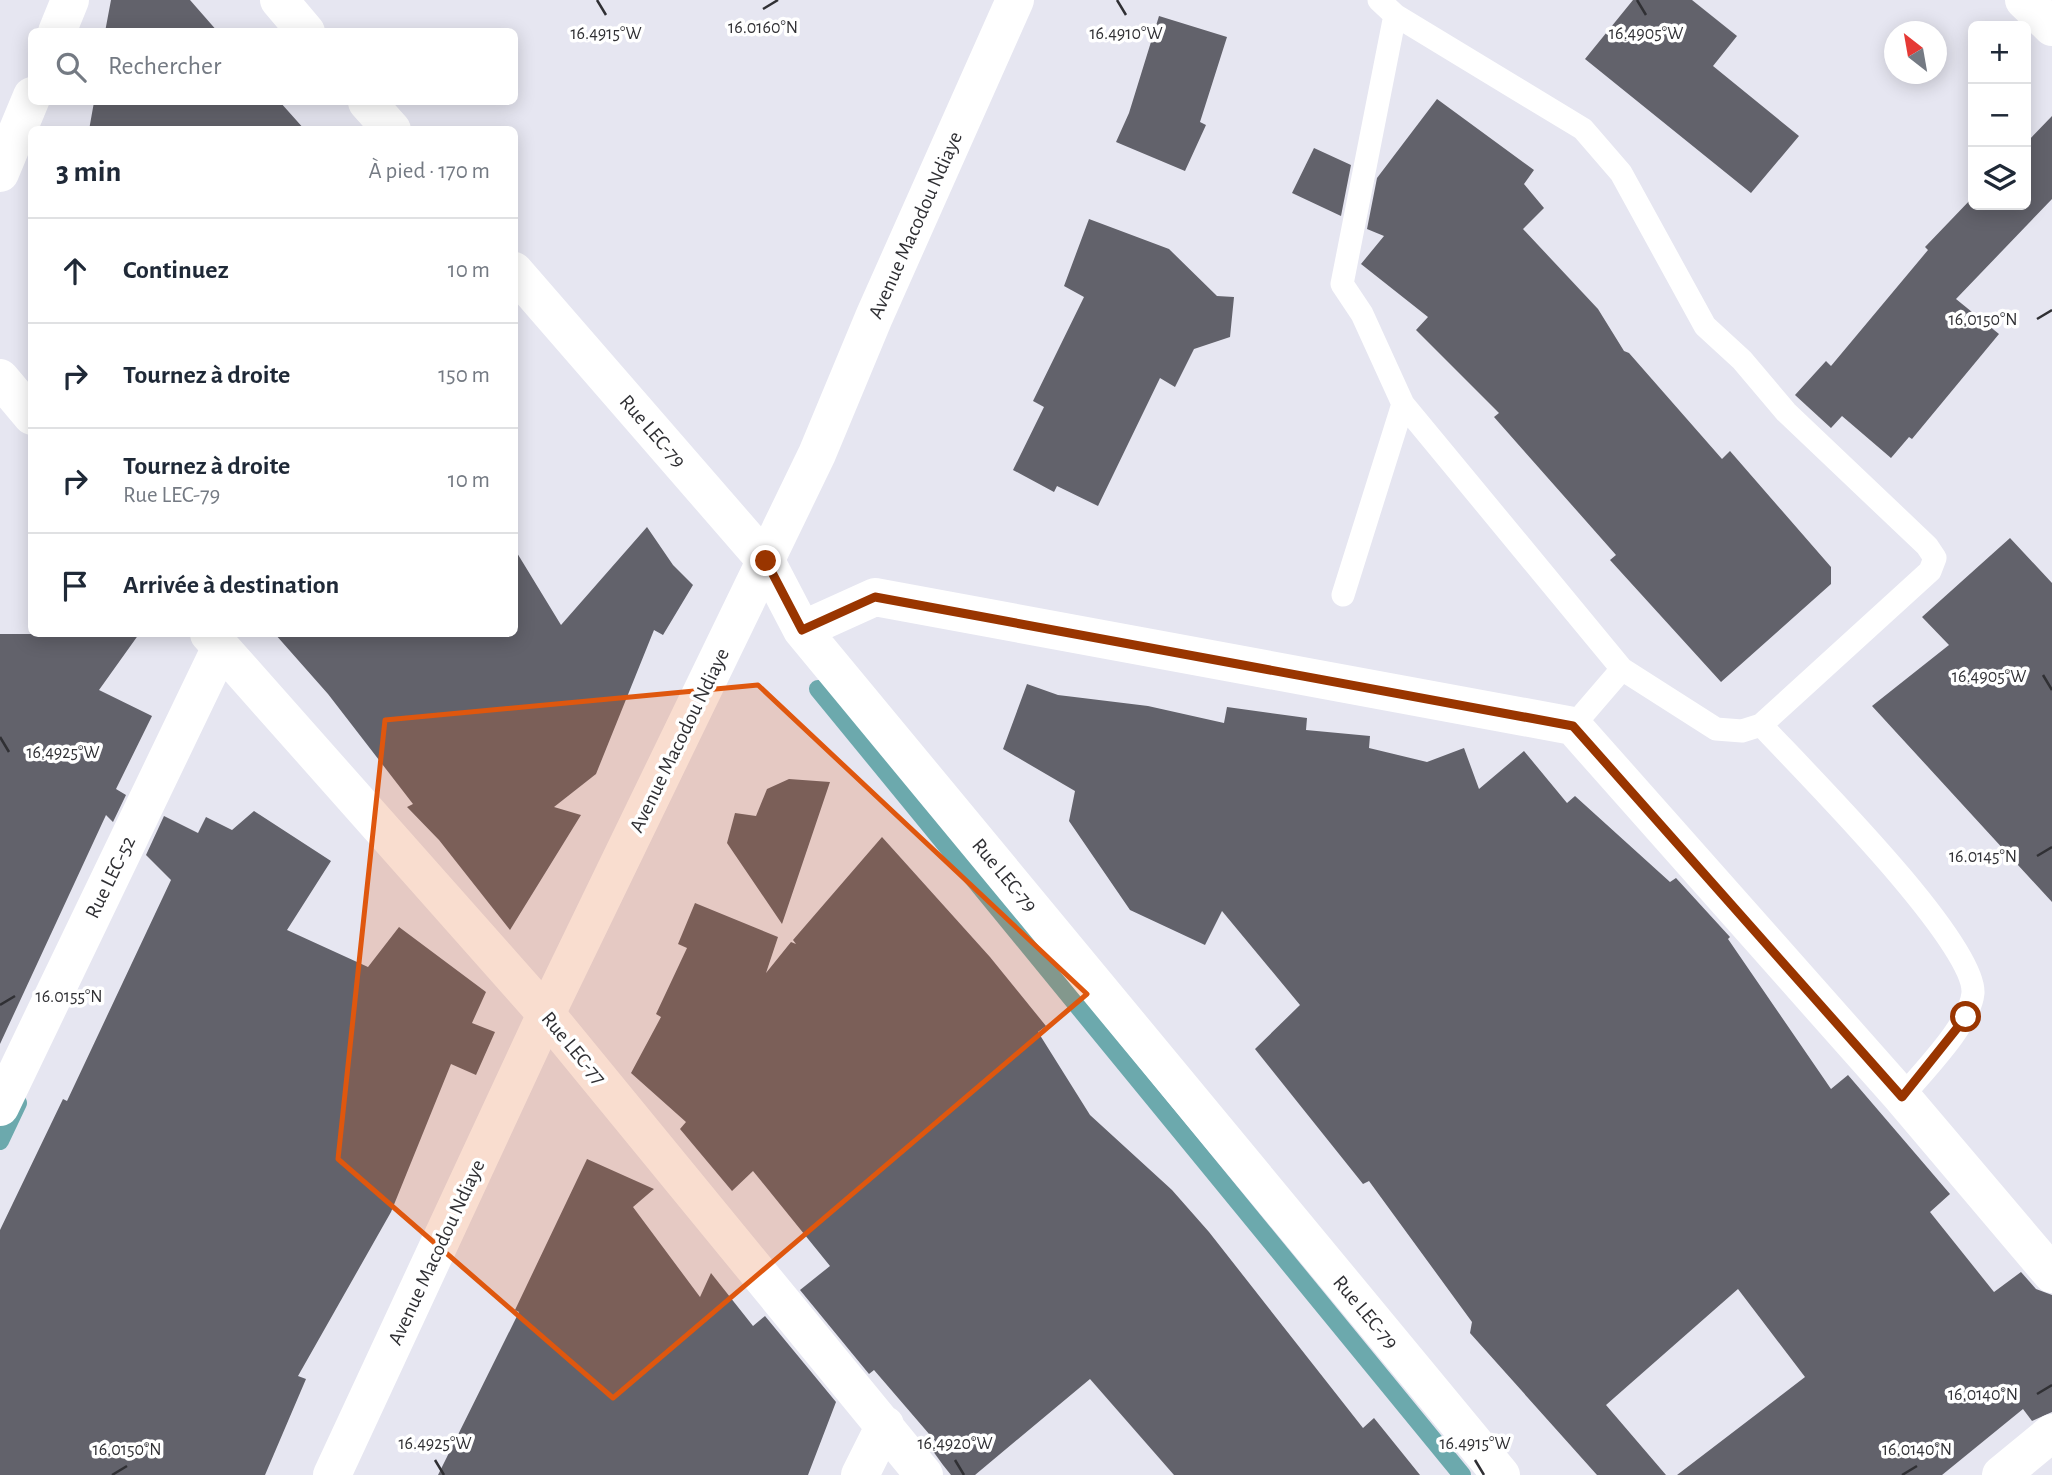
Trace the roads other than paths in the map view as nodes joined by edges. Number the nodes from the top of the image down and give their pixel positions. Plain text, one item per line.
1 (70, 0) edge
2 (279, 0) edge
3 (1015, 0) edge
4 (2024, 0) edge
5 (1387, 8) edge
6 (2052, 27) edge
7 (59, 28) edge
8 (303, 28) edge
9 (28, 105) edge
10 (370, 105) edge
11 (388, 126) edge
12 (0, 173) edge
13 (518, 276) edge
14 (0, 378) edge
15 (1403, 404) junction
16 (28, 411) edge
17 (766, 561) junction
18 (1343, 594) dead end
19 (802, 630) junction
20 (215, 640) edge
21 (1622, 669) junction
22 (1760, 724) junction
23 (1573, 726) junction
24 (546, 1014) junction
25 (1902, 1097) junction
26 (0, 1107) edge
27 (2052, 1274) edge
28 (885, 1424) junction
29 (2052, 1433) edge
30 (332, 1475) edge
31 (860, 1475) edge
32 (924, 1475) edge
33 (1501, 1475) edge
34 (2001, 1475) edge

1 - 7 street
2 - 8 street
3 - 17 street, Avenue Macodou Ndiaye
4 - 6 street
5 - 15 lane
5 - 22 lane
9 - 12 street
10 - 11 street
13 - 17 street, Rue LEC-79
14 - 16 street
15 - 18 lane
15 - 21 lane
17 - 19 street, Rue LEC-79
17 - 24 street, Avenue Macodou Ndiaye
19 - 23 street
19 - 33 street, Rue LEC-79
20 - 24 street, Rue LEC-77
20 - 26 street, Rue LEC-52
21 - 22 lane
21 - 23 lane
22 - 25 lane
23 - 25 street
24 - 28 street, Rue LEC-77
24 - 30 street, Avenue Macodou Ndiaye
25 - 27 street
28 - 31 street
28 - 32 street, Rue LEC-77
29 - 34 street

